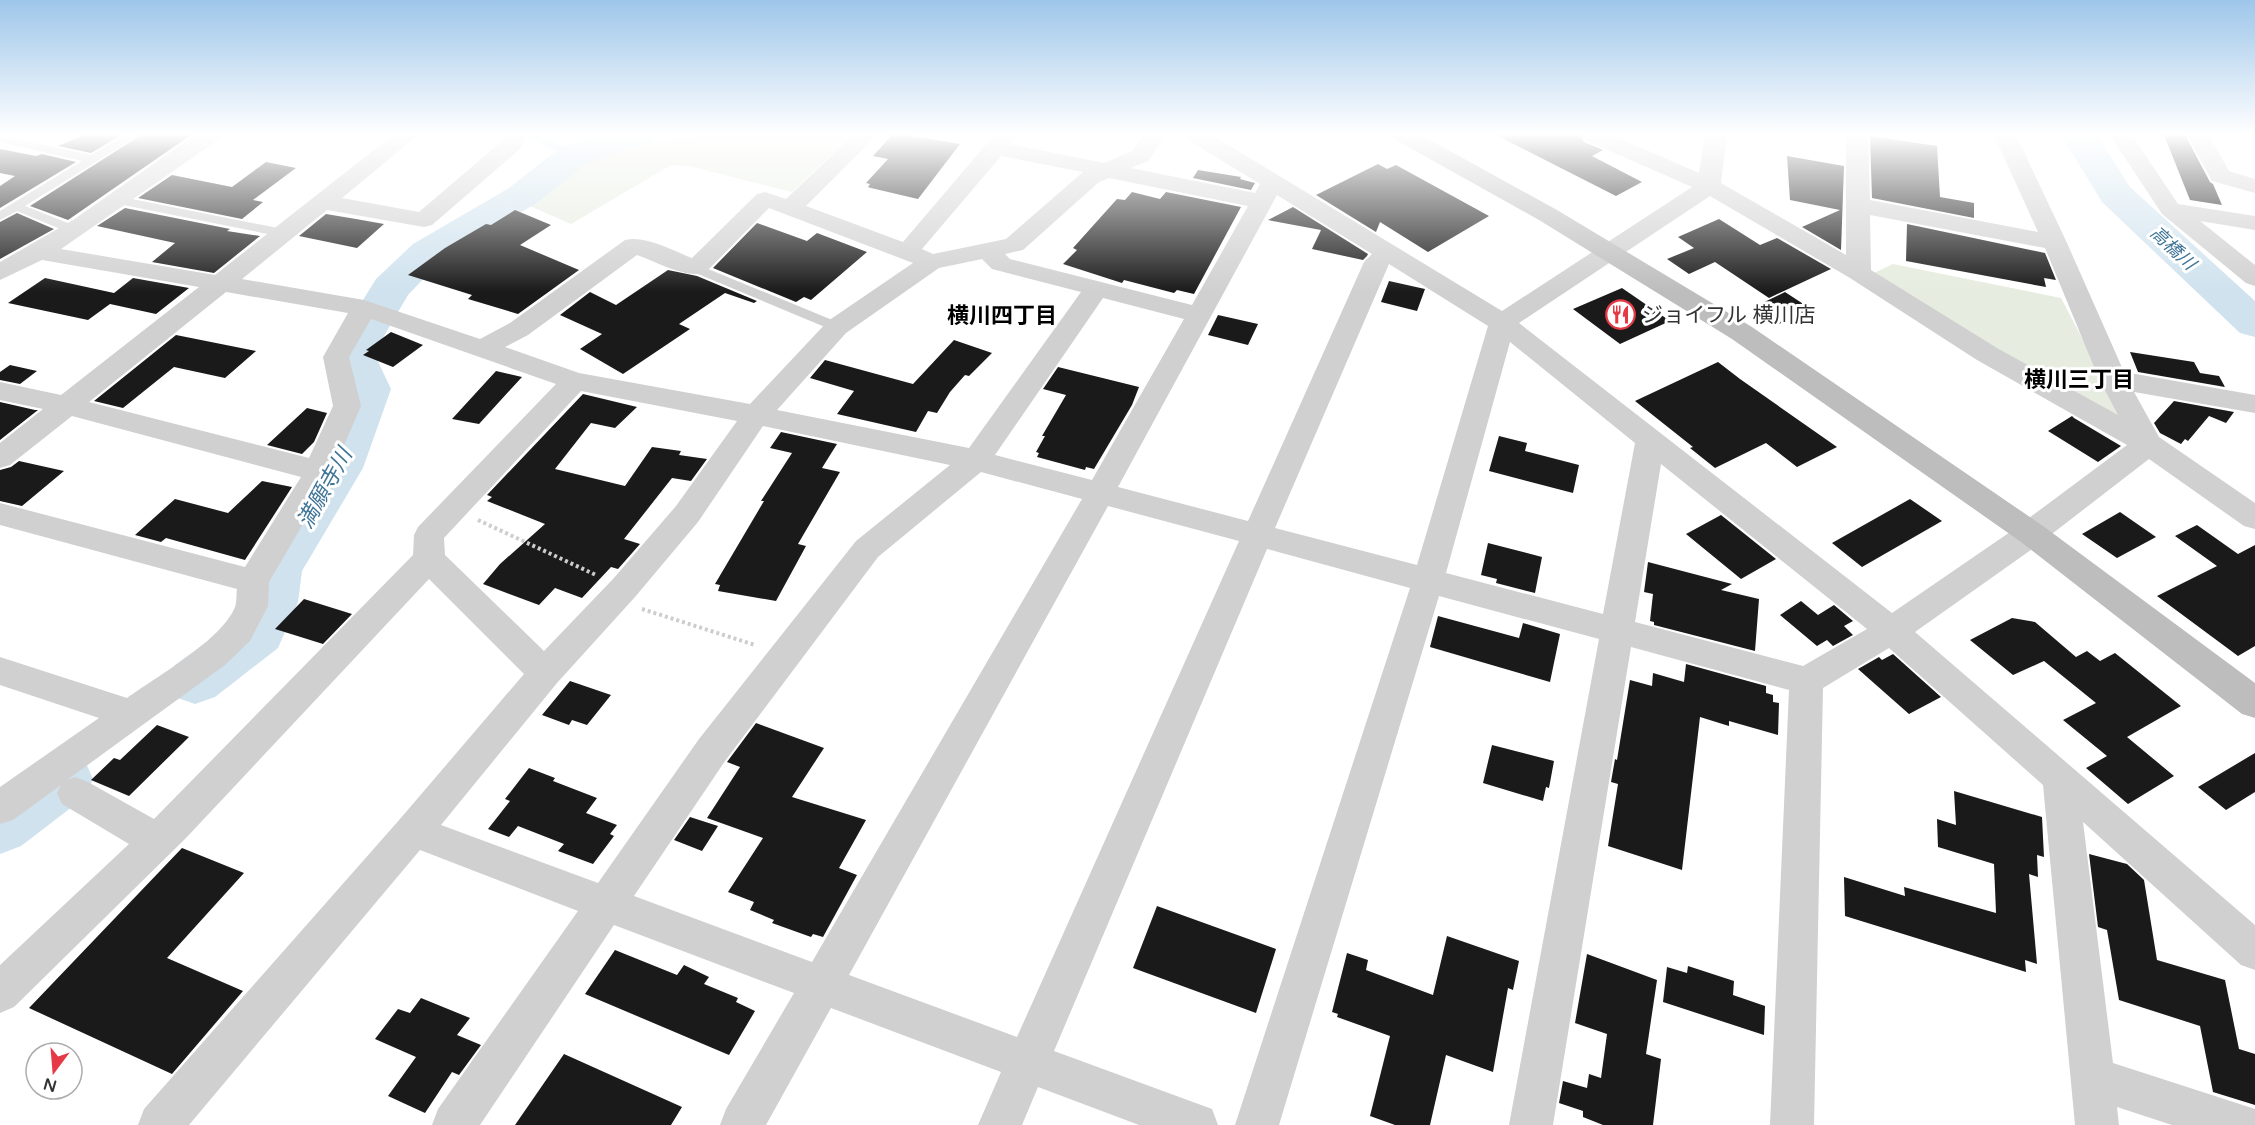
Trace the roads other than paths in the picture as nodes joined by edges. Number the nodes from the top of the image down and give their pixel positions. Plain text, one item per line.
1 (45, 188) edge
2 (135, 188) edge
3 (341, 188) edge
4 (462, 188) edge
5 (811, 188) edge
6 (968, 188) edge
7 (1079, 188) edge
8 (1235, 188) edge
9 (1262, 188) edge
10 (1498, 188) edge
11 (1707, 188) edge
12 (1712, 188) edge
13 (1857, 188) edge
14 (2029, 188) edge
15 (2156, 188) edge
16 (1268, 192) junction
17 (117, 200) junction
18 (322, 202) junction
19 (15, 206) junction
20 (1857, 206) junction
21 (790, 208) junction
22 (2170, 209) junction
23 (0, 216) edge
24 (2255, 223) edge
25 (74, 230) junction
26 (283, 233) junction
27 (2055, 243) junction
28 (987, 250) junction
29 (38, 252) junction
30 (1610, 253) junction
31 (1388, 254) junction
32 (919, 257) junction
33 (696, 268) junction
34 (0, 272) edge
35 (1859, 273) junction
36 (2255, 278) edge
37 (220, 282) junction
38 (1097, 288) junction
39 (374, 311) junction
40 (1200, 315) junction
41 (1502, 323) junction
42 (837, 327) junction
43 (482, 349) junction
44 (2113, 379) junction
45 (575, 381) junction
46 (0, 391) edge
47 (66, 405) junction
48 (2254, 405) edge
49 (756, 415) junction
50 (1650, 440) junction
51 (2148, 444) junction
52 (0, 458) edge
53 (976, 460) junction
54 (318, 471) junction
55 (1100, 493) junction
56 (0, 513) edge
57 (2255, 518) edge
58 (2031, 534) junction
59 (1258, 535) junction
60 (429, 559) junction
61 (1428, 580) junction
62 (253, 581) junction
63 (1616, 630) junction
64 (1890, 630) junction
65 (0, 671) edge
66 (545, 673) junction
67 (1806, 681) junction
68 (2255, 703) edge
69 (126, 712) dead end
70 (2060, 778) junction
71 (75, 793) dead end
72 (0, 808) edge
73 (413, 831) junction
74 (158, 841) junction
75 (608, 904) junction
76 (2255, 951) edge
77 (822, 984) junction
78 (0, 993) edge
79 (1028, 1062) junction
80 (2092, 1078) junction
81 (160, 1125) edge
82 (454, 1125) edge
83 (742, 1125) edge
84 (1000, 1125) edge
85 (1196, 1125) edge
86 (1257, 1125) edge
87 (1531, 1125) edge
88 (1792, 1125) edge
89 (2097, 1125) edge
90 (2239, 1125) edge

1 - 19 lane
2 - 17 street
3 - 18 street
4 - 18 street
5 - 21 street
6 - 32 street
7 - 28 street
8 - 16 street
9 - 16 street
10 - 30 street
11 - 30 street
12 - 35 street
13 - 20 street
14 - 27 street
15 - 22 street
16 - 31 street
16 - 40 street
17 - 25 street
17 - 26 lane
18 - 26 street
19 - 23 lane
19 - 25 lane
20 - 27 street
20 - 35 street
21 - 32 street
21 - 33 street
22 - 24 street
22 - 36 street
25 - 29 street
26 - 37 street
27 - 44 street
28 - 32 street
28 - 38 street
29 - 34 street
29 - 37 street
30 - 41 street
30 - 58 street
31 - 41 street
31 - 59 street
32 - 42 street
33 - 42 lane
33 - 43 street
35 - 51 street
37 - 39 street
37 - 47 street
38 - 40 street
38 - 53 street
39 - 43 street
39 - 54 street
40 - 55 street
41 - 50 street
41 - 61 street
42 - 49 street
43 - 45 street
44 - 48 street
44 - 51 street
45 - 49 street
45 - 60 street
46 - 47 street
47 - 52 street
47 - 54 street
49 - 53 street
49 - 66 street
50 - 63 street
50 - 64 street
51 - 57 street
51 - 58 street
53 - 55 street
53 - 75 street
54 - 62 street
55 - 59 street
55 - 77 street
56 - 62 street
58 - 64 street
58 - 68 street
59 - 61 street
59 - 79 street
60 - 66 street
60 - 74 street
61 - 63 street
61 - 86 street
62 - 72 street
63 - 67 street
63 - 87 street
64 - 67 street
64 - 70 street
65 - 69 street
66 - 73 street
67 - 88 street
70 - 76 street
70 - 80 street
71 - 74 street
73 - 75 street
73 - 81 street
74 - 78 street
75 - 77 street
75 - 82 street
77 - 79 street
77 - 83 street
79 - 84 street
79 - 85 street
80 - 89 street
80 - 90 street

